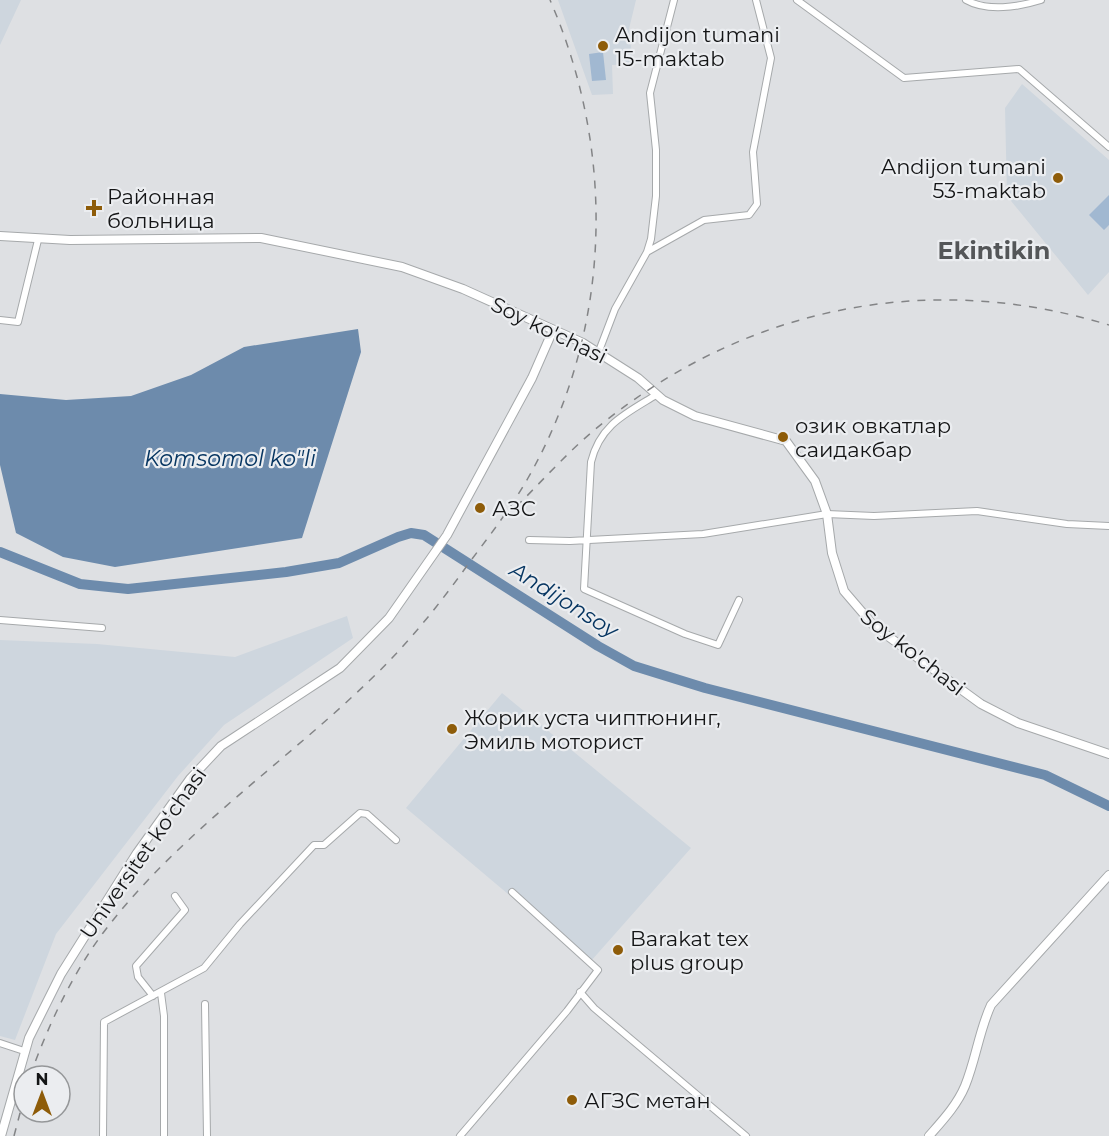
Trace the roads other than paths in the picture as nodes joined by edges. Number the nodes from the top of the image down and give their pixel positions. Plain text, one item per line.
1 (674, 0) edge
2 (756, 0) edge
3 (796, 0) edge
4 (966, 0) edge
5 (1041, 0) edge
6 (1109, 147) edge
7 (0, 236) edge
8 (38, 240) junction
9 (647, 252) junction
10 (0, 320) edge
11 (553, 330) junction
12 (599, 351) junction
13 (656, 395) junction
14 (827, 514) junction
15 (1109, 526) edge
16 (529, 540) dead end
17 (588, 540) junction
18 (739, 600) dead end
19 (0, 620) edge
20 (102, 628) dead end
21 (1109, 754) edge
22 (396, 840) dead end
23 (1109, 875) edge
24 (512, 892) dead end
25 (176, 896) dead end
26 (580, 992) junction
27 (161, 993) junction
28 (153, 996) junction
29 (206, 1004) dead end
30 (0, 1043) edge
31 (24, 1051) junction
32 (1, 1136) edge
33 (103, 1136) edge
34 (164, 1136) edge
35 (207, 1136) edge
36 (460, 1136) edge
37 (746, 1136) edge
38 (929, 1136) edge

1 - 9 street
2 - 9 street
3 - 6 street
4 - 5 street
7 - 8 main road, Soy ko'chasi
8 - 10 street
8 - 11 main road, Soy ko'chasi
9 - 12 street
11 - 12 main road, Soy ko'chasi
11 - 31 main road, Universitet kо‘chasi
12 - 13 main road, Soy ko'chasi
13 - 14 main road, Soy ko'chasi
13 - 17 street
14 - 15 street
14 - 17 street
14 - 21 main road, Soy ko'chasi
16 - 17 street
17 - 18 street
19 - 20 street
22 - 27 street
23 - 38 main road
24 - 26 street
25 - 28 street
26 - 36 street
26 - 37 street
27 - 28 street
27 - 34 street
28 - 33 street
29 - 35 street
30 - 31 street
31 - 32 main road, Universitet kо‘chasi

